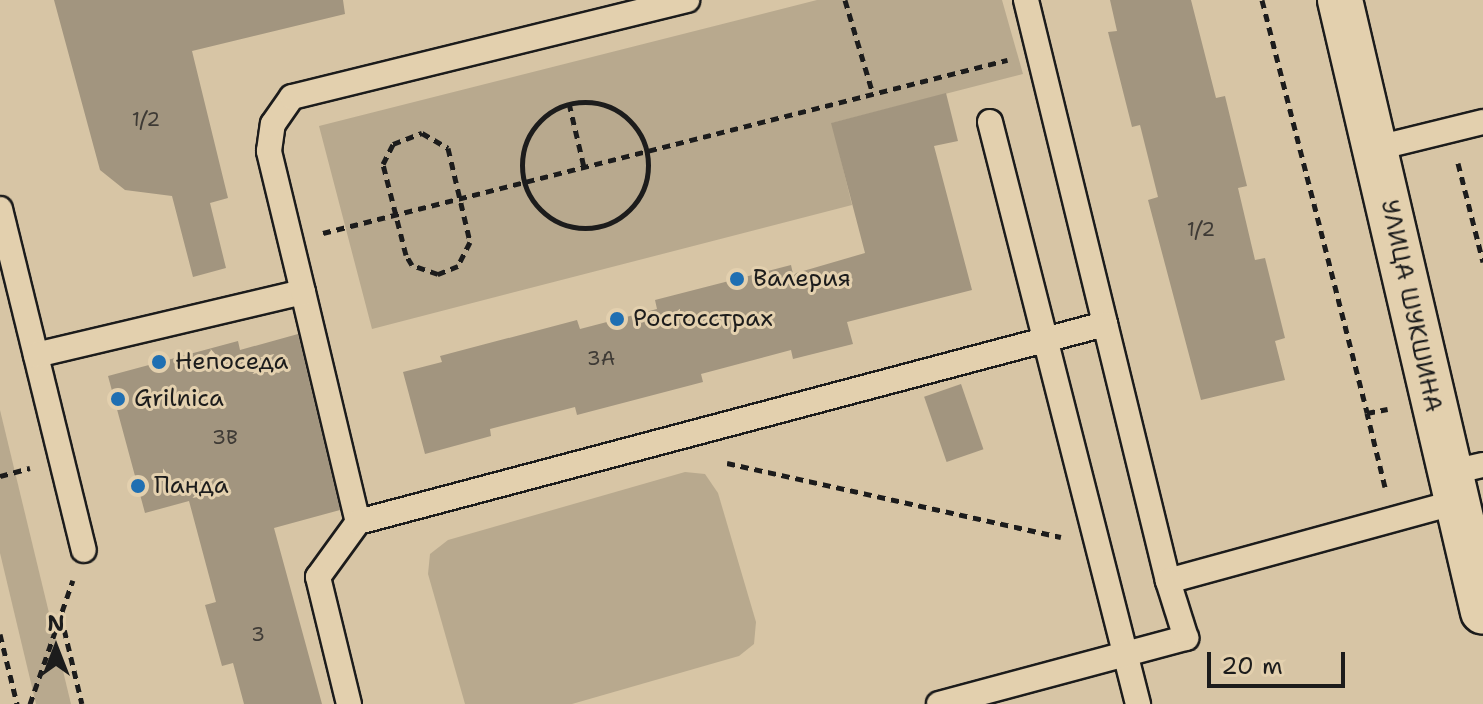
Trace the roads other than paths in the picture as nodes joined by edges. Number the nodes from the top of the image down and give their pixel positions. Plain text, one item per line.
1 (687, 0) edge
2 (1026, 0) edge
3 (1340, 0) edge
4 (990, 122) dead end
5 (1483, 122) edge
6 (1377, 148) junction
7 (0, 209) edge
8 (303, 292) junction
9 (1105, 324) junction
10 (1045, 340) junction
11 (36, 355) junction
12 (1462, 480) edge
13 (358, 522) junction
14 (84, 550) road end
15 (1168, 581) junction
16 (1483, 612) edge
17 (1126, 655) junction
18 (349, 704) edge
19 (939, 704) edge
20 (1138, 704) edge

1 - 8 lane
2 - 9 lane
3 - 6 street, УЛИЦА ШУКШИНА
4 - 10 lane
5 - 6 lane
6 - 12 street, УЛИЦА ШУКШИНА
7 - 11 lane
8 - 11 lane
8 - 13 lane
9 - 10 lane
9 - 15 lane
10 - 13 lane
10 - 17 lane
11 - 14 lane
12 - 15 lane
12 - 16 street, УЛИЦА ШУКШИНА
13 - 18 lane
15 - 17 lane
17 - 19 lane
17 - 20 lane

